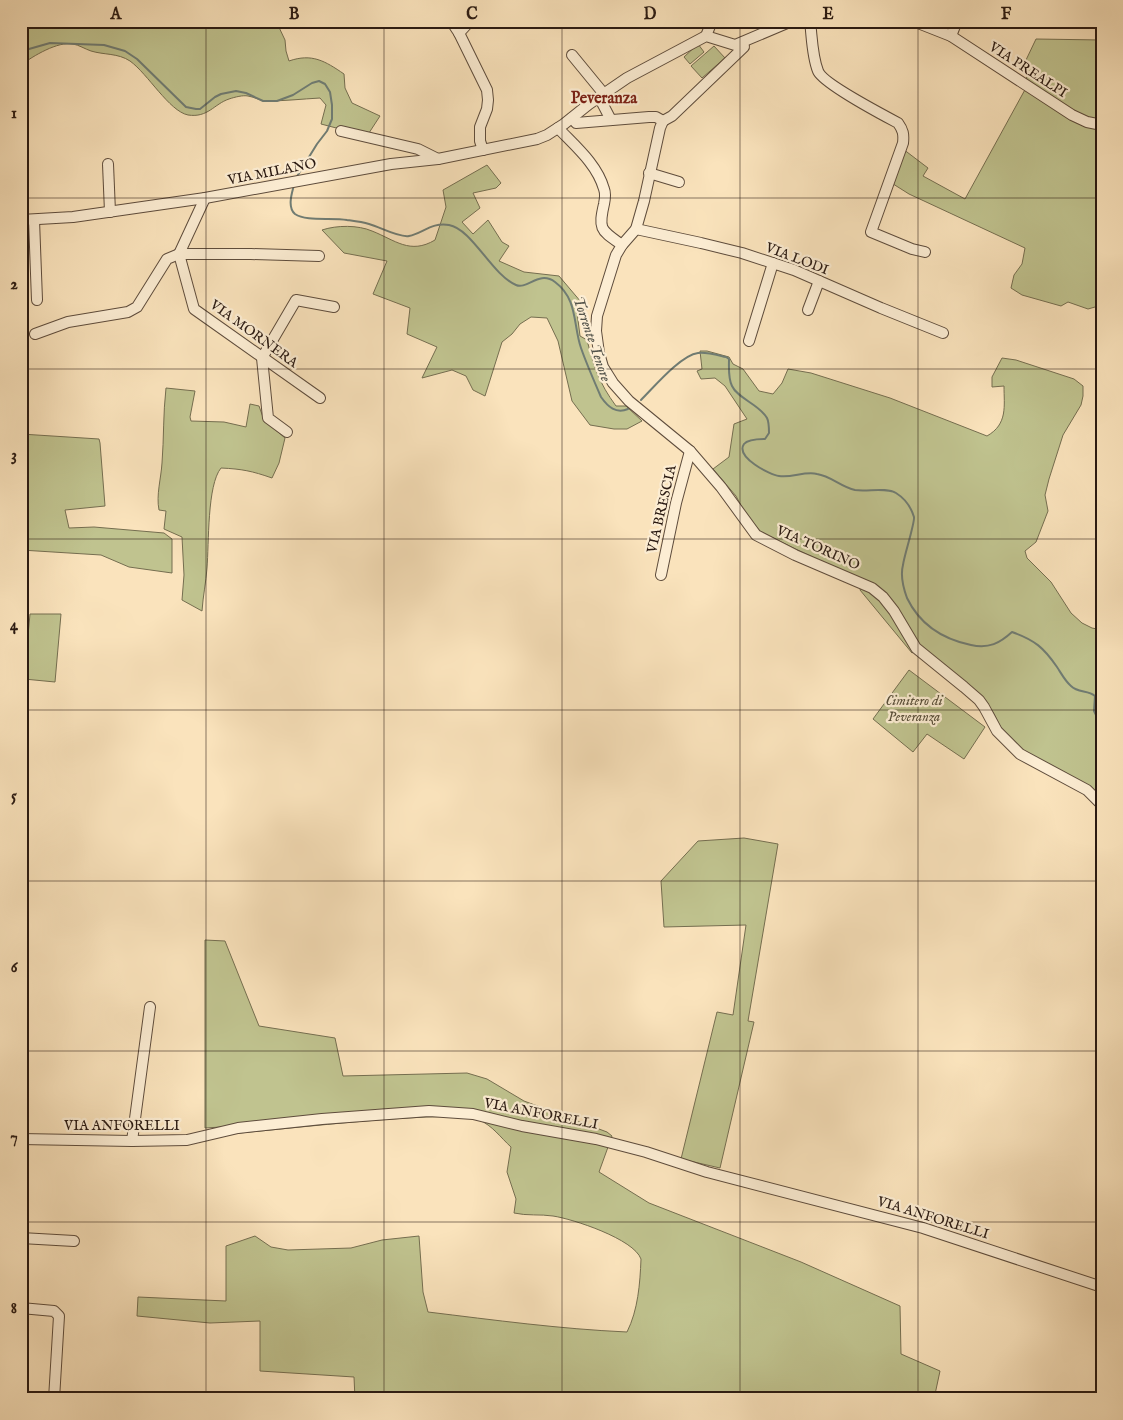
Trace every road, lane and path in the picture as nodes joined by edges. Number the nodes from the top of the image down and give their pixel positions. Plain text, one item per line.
1 (452, 21) edge
2 (470, 21) edge
3 (712, 21) edge
4 (810, 21) edge
5 (913, 21) edge
6 (957, 21) edge
7 (784, 22) edge
8 (459, 33) junction
9 (706, 36) junction
10 (951, 36) junction
11 (743, 42) junction
12 (572, 55) dead end
13 (601, 96) junction
14 (572, 118) junction
15 (611, 120) junction
16 (663, 122) junction
17 (1102, 125) edge
18 (558, 128) junction
19 (341, 131) dead end
20 (483, 150) junction
21 (438, 160) junction
22 (108, 164) dead end
23 (649, 173) junction
24 (679, 182) dead end
25 (205, 198) junction
26 (110, 212) junction
27 (21, 220) edge
28 (34, 220) junction
29 (636, 229) junction
30 (622, 245) junction
31 (925, 252) dead end
32 (178, 254) junction
33 (319, 256) dead end
34 (774, 263) junction
35 (819, 281) junction
36 (37, 300) dead end
37 (334, 307) dead end
38 (808, 310) dead end
39 (943, 333) dead end
40 (35, 334) dead end
41 (749, 341) dead end
42 (262, 358) junction
43 (320, 398) dead end
44 (287, 432) dead end
45 (690, 451) junction
46 (661, 574) dead end
47 (1102, 805) edge
48 (150, 1007) dead end
49 (21, 1139) edge
50 (132, 1141) junction
51 (21, 1238) edge
52 (74, 1240) dead end
53 (1102, 1287) edge
54 (21, 1308) edge
55 (54, 1399) edge

1 - 8 street
2 - 8 street
3 - 9 street
4 - 31 street
5 - 10 street, VIA PREALPI
6 - 10 street
7 - 11 street
8 - 20 street
9 - 11 street
9 - 13 street, VIA MILANO
10 - 17 street, VIA PREALPI
11 - 16 street
12 - 13 street
13 - 14 street, VIA MILANO
13 - 15 street
14 - 15 street
14 - 18 street, VIA MILANO
15 - 16 street
16 - 23 street
18 - 20 street, VIA MILANO
18 - 30 street
19 - 21 street
20 - 21 street, VIA MILANO
21 - 25 street, VIA MILANO
22 - 26 street
23 - 24 street
23 - 29 street
25 - 26 street, VIA MILANO
25 - 32 street
26 - 28 street, VIA MILANO
27 - 28 street, VIA MILANO
28 - 36 street
29 - 30 street, VIA TORINO
29 - 34 street, VIA LODI
30 - 45 street, VIA TORINO
32 - 33 street
32 - 40 street
32 - 42 street, VIA MORNERA
34 - 35 street, VIA LODI
34 - 41 street
35 - 38 street
35 - 39 street, VIA LODI
37 - 42 street
42 - 43 street, VIA MORNERA
42 - 44 street
45 - 46 street, VIA BRESCIA
45 - 47 street, VIA TORINO
48 - 50 street
49 - 50 street, VIA ANFORELLI
50 - 53 street, VIA ANFORELLI
51 - 52 street
54 - 55 street

